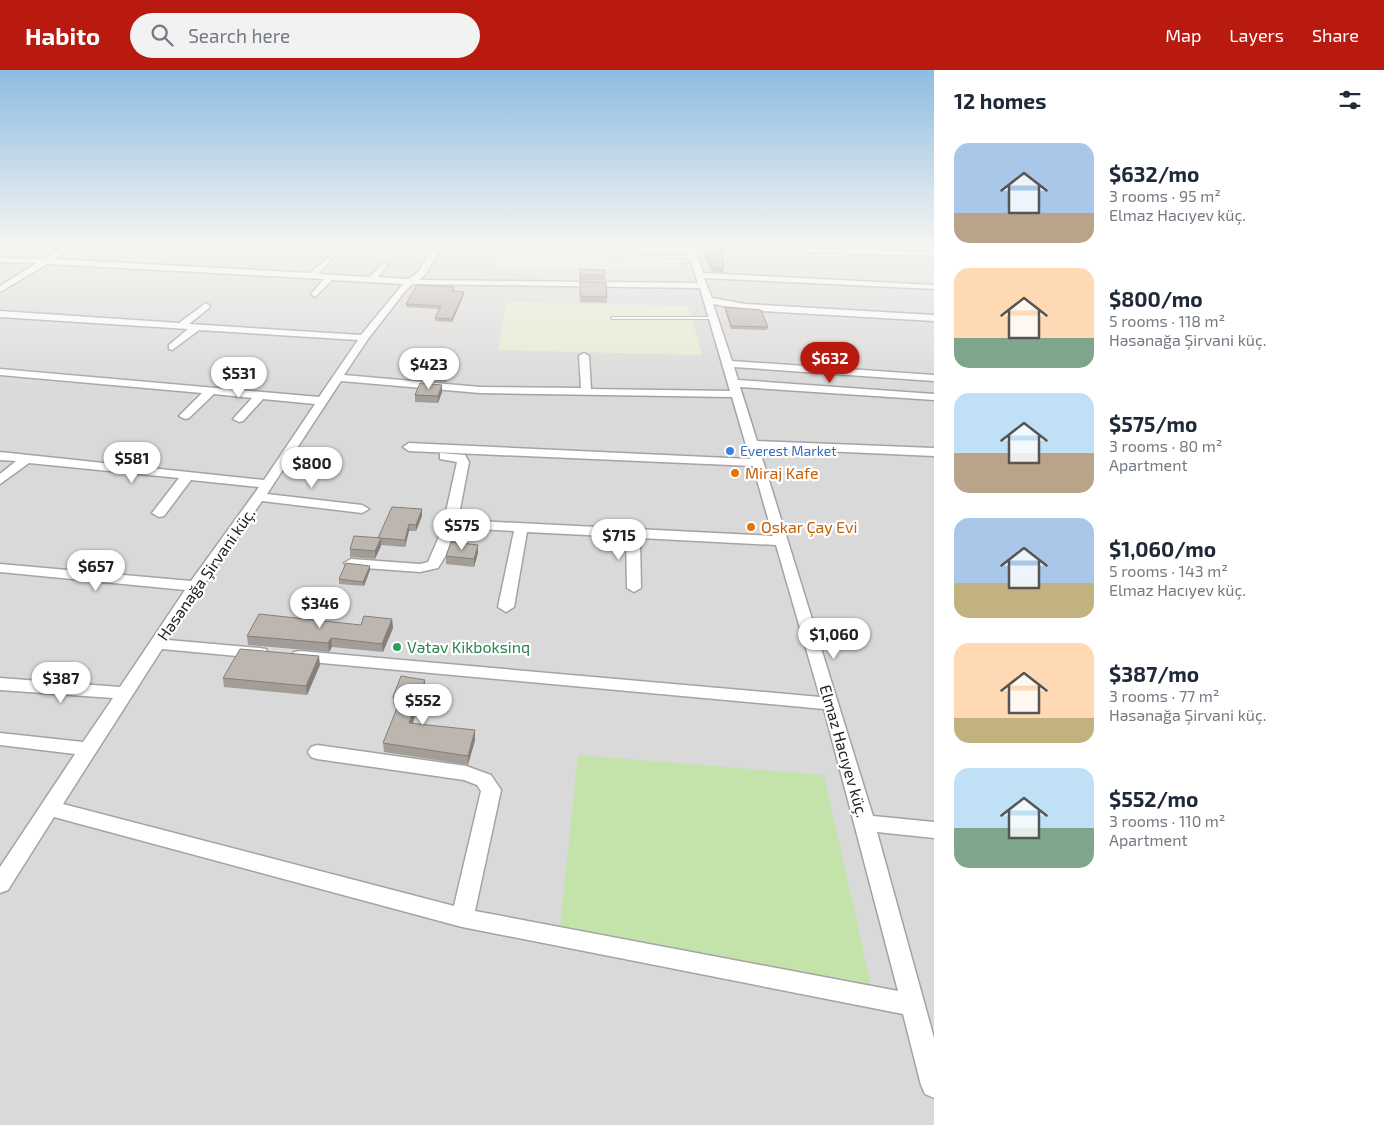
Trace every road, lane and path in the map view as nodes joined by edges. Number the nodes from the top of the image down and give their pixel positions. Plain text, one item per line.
1 (397, 296) edge
2 (707, 296) edge
3 (724, 296) edge
4 (206, 306) dead end
5 (0, 314) edge
6 (613, 318) dead end
7 (713, 318) junction
8 (934, 318) edge
9 (182, 325) junction
10 (198, 326) junction
11 (364, 338) junction
12 (172, 347) dead end
13 (584, 356) dead end
14 (727, 364) junction
15 (0, 372) edge
16 (338, 378) junction
17 (934, 378) edge
18 (734, 388) junction
19 (211, 391) junction
20 (586, 392) junction
21 (260, 396) junction
22 (934, 397) edge
23 (322, 401) junction
24 (184, 416) dead end
25 (238, 419) dead end
26 (752, 444) junction
27 (933, 454) edge
28 (0, 456) edge
29 (26, 459) junction
30 (757, 463) junction
31 (187, 476) junction
32 (0, 480) edge
33 (268, 484) junction
34 (259, 497) junction
35 (362, 509) dead end
36 (158, 513) dead end
37 (449, 524) junction
38 (521, 528) junction
39 (633, 534) junction
40 (782, 541) junction
41 (350, 563) edge
42 (0, 568) edge
43 (195, 586) junction
44 (634, 588) dead end
45 (506, 607) dead end
46 (157, 644) junction
47 (0, 684) edge
48 (124, 693) junction
49 (831, 704) junction
50 (0, 739) edge
51 (88, 749) junction
52 (317, 752) dead end
53 (49, 808) junction
54 (865, 823) junction
55 (934, 830) edge
56 (0, 884) edge
57 (462, 918) junction
58 (912, 1005) junction
59 (934, 1085) edge

1 - 11 street, Həsənağa Şirvani küç.
2 - 7 street, Elmaz Hacıyev küç.
3 - 8 street
4 - 9 street
5 - 9 street
6 - 7 lane
7 - 14 street, Elmaz Hacıyev küç.
9 - 10 street
10 - 11 street
10 - 12 street
11 - 16 street, Həsənağa Şirvani küç.
13 - 20 street
14 - 17 street
14 - 18 street, Elmaz Hacıyev küç.
15 - 19 street
16 - 20 street
16 - 23 street, Həsənağa Şirvani küç.
18 - 20 street
18 - 22 street
18 - 26 street, Elmaz Hacıyev küç.
19 - 21 street
19 - 24 street
21 - 23 street
21 - 25 street
23 - 33 street, Həsənağa Şirvani küç.
26 - 27 street
26 - 30 street, Elmaz Hacıyev küç.
28 - 29 street
29 - 31 street
29 - 32 street
30 - 37 street
30 - 40 street, Elmaz Hacıyev küç.
31 - 33 street
31 - 36 street
33 - 34 street, Həsənağa Şirvani küç.
34 - 35 street
34 - 43 street, Həsənağa Şirvani küç.
37 - 38 street
37 - 41 street
38 - 39 street
38 - 45 street
39 - 40 street
39 - 44 street
40 - 49 street, Elmaz Hacıyev küç.
42 - 43 street
43 - 46 street, Həsənağa Şirvani küç.
46 - 48 street, Həsənağa Şirvani küç.
46 - 49 street
47 - 48 street
48 - 51 street, Həsənağa Şirvani küç.
49 - 54 street, Elmaz Hacıyev küç.
50 - 51 street
51 - 53 street, Həsənağa Şirvani küç.
52 - 57 street
53 - 56 street, Həsənağa Şirvani küç.
53 - 57 street
54 - 55 street
54 - 58 street, Elmaz Hacıyev küç.
57 - 58 street
58 - 59 street, Elmaz Hacıyev küç.

